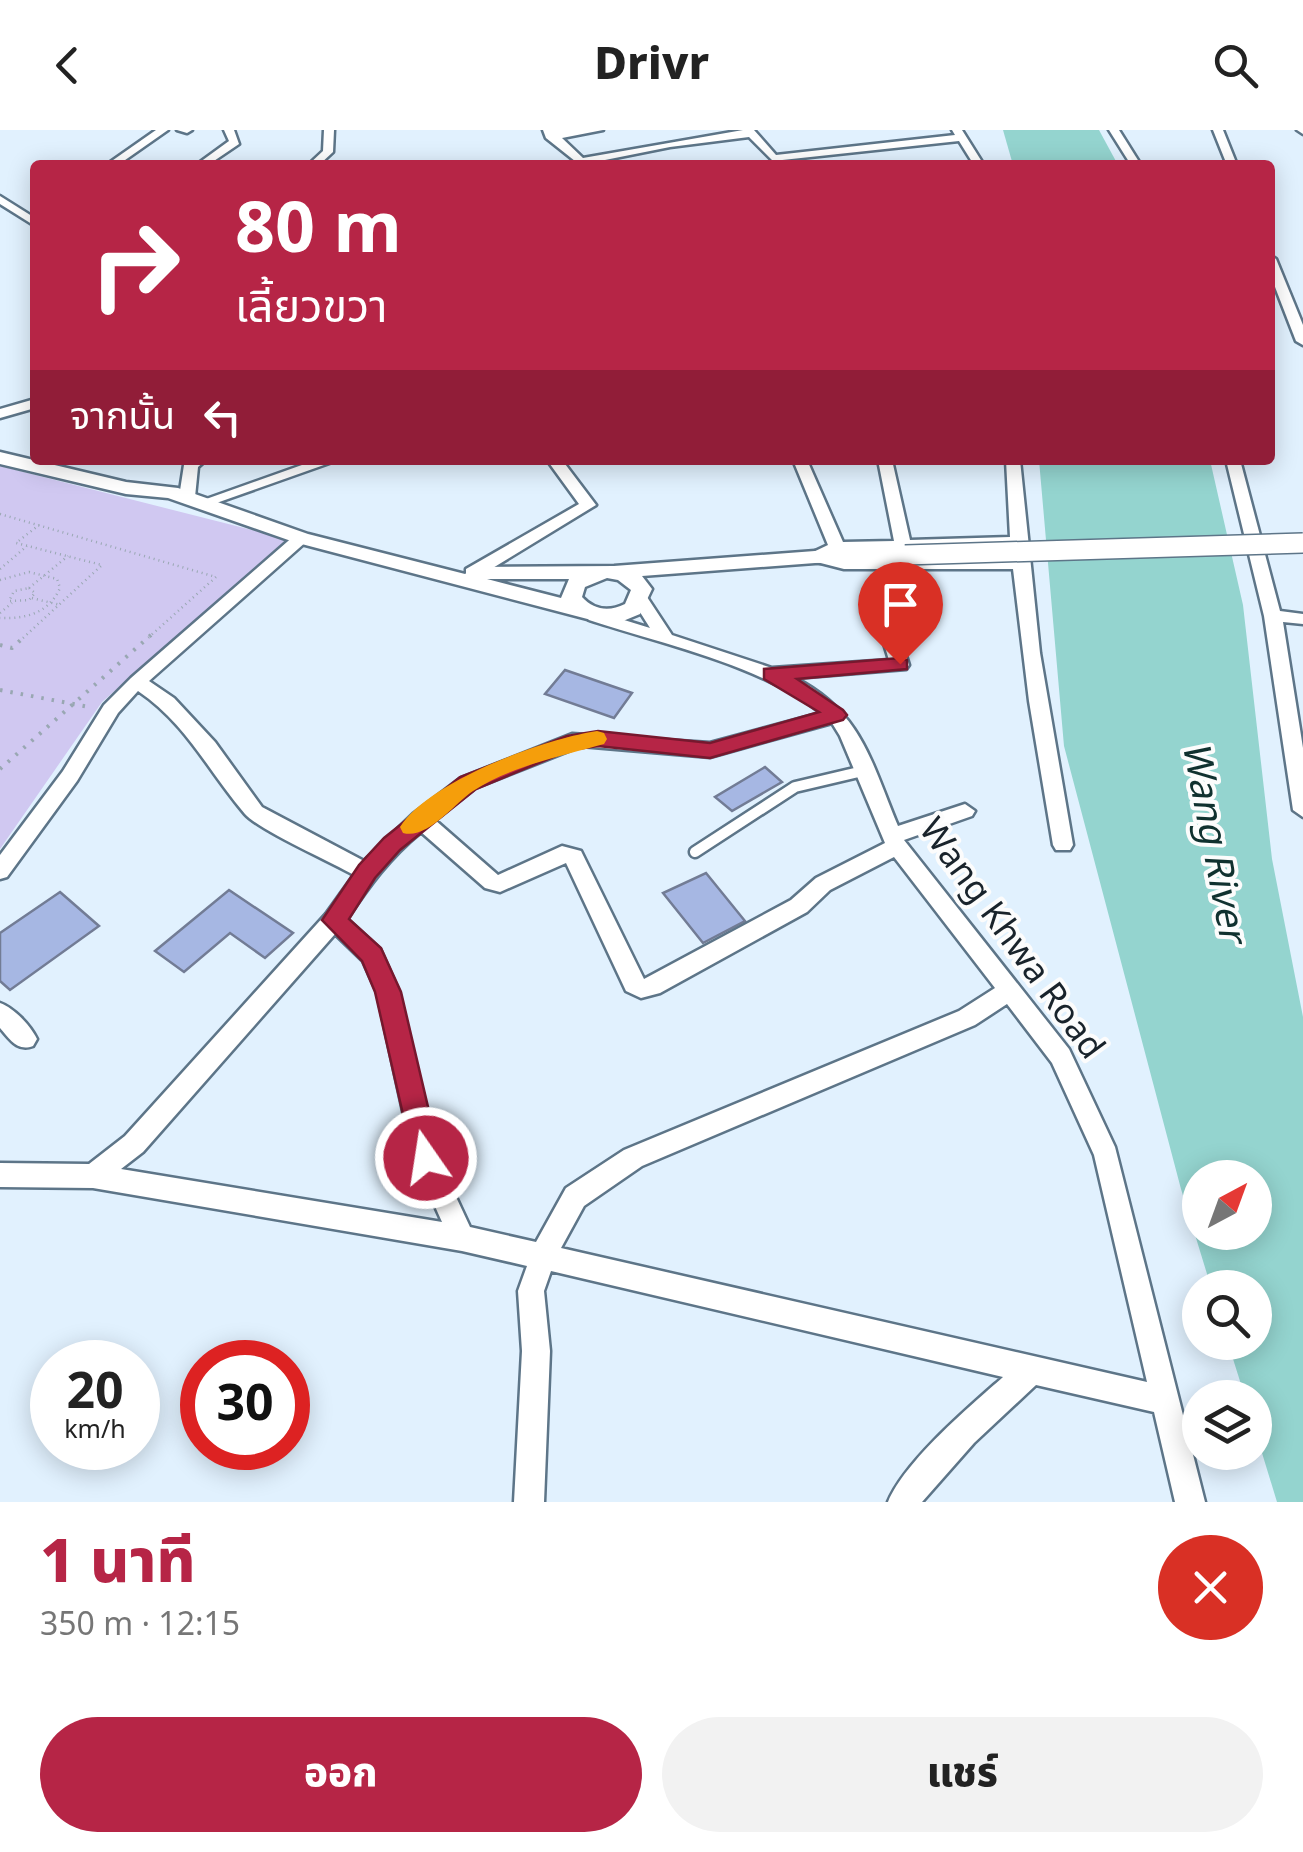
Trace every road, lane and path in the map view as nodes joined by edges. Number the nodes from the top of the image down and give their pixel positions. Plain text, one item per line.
1 (163, 130) edge
2 (229, 130) edge
3 (327, 130) edge
4 (598, 130) edge
5 (647, 130) edge
6 (1114, 130) edge
7 (1218, 130) edge
8 (749, 132) edge
9 (549, 133) edge
10 (958, 134) edge
11 (657, 146) junction
12 (805, 154) junction
13 (118, 160) edge
14 (208, 160) edge
15 (319, 160) edge
16 (578, 160) edge
17 (594, 160) edge
18 (819, 160) edge
19 (975, 160) edge
20 (1133, 160) edge
21 (1230, 160) edge
22 (0, 198) edge
23 (29, 212) edge
24 (0, 221) edge
25 (1275, 271) edge
26 (1303, 341) edge
27 (30, 405) edge
28 (0, 414) edge
29 (0, 441) edge
30 (30, 448) edge
31 (0, 458) edge
32 (101, 465) edge
33 (192, 465) edge
34 (312, 465) edge
35 (558, 465) edge
36 (802, 465) edge
37 (886, 465) edge
38 (1013, 465) edge
39 (1234, 465) edge
40 (187, 498) junction
41 (0, 514) edge
42 (39, 525) junction
43 (301, 538) junction
44 (1018, 542) junction
45 (1303, 543) edge
46 (27, 546) junction
47 (837, 547) junction
48 (901, 555) junction
49 (68, 556) junction
50 (815, 557) junction
51 (1020, 564) junction
52 (699, 565) junction
53 (0, 570) edge
54 (611, 572) junction
55 (444, 573) junction
56 (472, 573) junction
57 (47, 574) junction
58 (0, 580) edge
59 (0, 588) edge
60 (30, 588) junction
61 (12, 592) junction
62 (641, 595) junction
63 (32, 598) junction
64 (12, 602) junction
65 (53, 603) junction
66 (60, 604) junction
67 (588, 613) junction
68 (0, 616) edge
69 (1272, 616) junction
70 (1303, 620) edge
71 (665, 638) junction
72 (0, 645) edge
73 (771, 674) junction
74 (136, 682) junction
75 (0, 690) edge
76 (69, 706) junction
77 (836, 715) junction
78 (1299, 754) edge
79 (0, 769) edge
80 (863, 771) junction
81 (1303, 810) edge
82 (965, 811) dead end
83 (420, 819) junction
84 (894, 841) junction
85 (1063, 846) dead end
86 (695, 852) dead end
87 (0, 871) edge
88 (367, 872) junction
89 (334, 920) junction
90 (1010, 990) junction
91 (0, 1012) edge
92 (25, 1039) dead end
93 (0, 1175) edge
94 (93, 1176) junction
95 (462, 1238) junction
96 (544, 1254) junction
97 (1033, 1370) junction
98 (1166, 1401) junction
99 (529, 1502) edge
100 (903, 1502) edge
101 (1190, 1502) edge

1 - 13 street
2 - 14 street
3 - 15 street
4 - 9 street
5 - 11 street
6 - 20 street
7 - 21 street
8 - 11 street
8 - 12 street
9 - 16 street
10 - 12 street
10 - 19 street
11 - 17 street
12 - 18 street
22 - 23 street
23 - 24 street
25 - 26 street
27 - 28 street
29 - 30 street
31 - 40 street
32 - 40 street
33 - 40 street
34 - 40 street
35 - 56 street
36 - 47 street
37 - 48 street
38 - 44 street
39 - 69 street
40 - 43 street
41 - 42 path
42 - 46 path
42 - 76 path
43 - 55 street
43 - 74 street
44 - 48 street
44 - 51 street
45 - 48 street, bridge
46 - 49 path
46 - 53 path
47 - 48 street
47 - 50 street
48 - 50 street
48 - 51 street
48 - 73 street
49 - 57 path
49 - 66 path
50 - 52 street
51 - 85 street
52 - 54 street
52 - 62 street
54 - 56 street
54 - 62 street
54 - 67 street
55 - 56 street
55 - 67 street
57 - 58 path
57 - 60 path
57 - 65 path
59 - 61 path
60 - 61 path
60 - 63 path
61 - 64 path
62 - 67 street
62 - 71 street
63 - 64 path
63 - 65 path
64 - 68 path
65 - 66 path
65 - 68 path
66 - 72 path
67 - 71 street, Wang Khwa Road
69 - 70 street
69 - 78 street
71 - 73 street, Wang Khwa Road
73 - 77 street, Wang Khwa Road
74 - 87 street
74 - 88 street
75 - 76 path
76 - 79 path
77 - 80 street, Wang Khwa Road
77 - 83 street
78 - 81 street
80 - 84 street, Wang Khwa Road
80 - 86 lane
82 - 84 street
83 - 84 street
83 - 88 street
84 - 90 street, Wang Khwa Road
88 - 89 street
89 - 94 street
89 - 95 street
90 - 96 street
90 - 98 street, Wang Khwa Road
91 - 92 street
93 - 94 street
94 - 95 street
95 - 96 street
96 - 97 street
96 - 99 street
97 - 98 street
97 - 100 street
98 - 101 street, Wang Khwa Road

